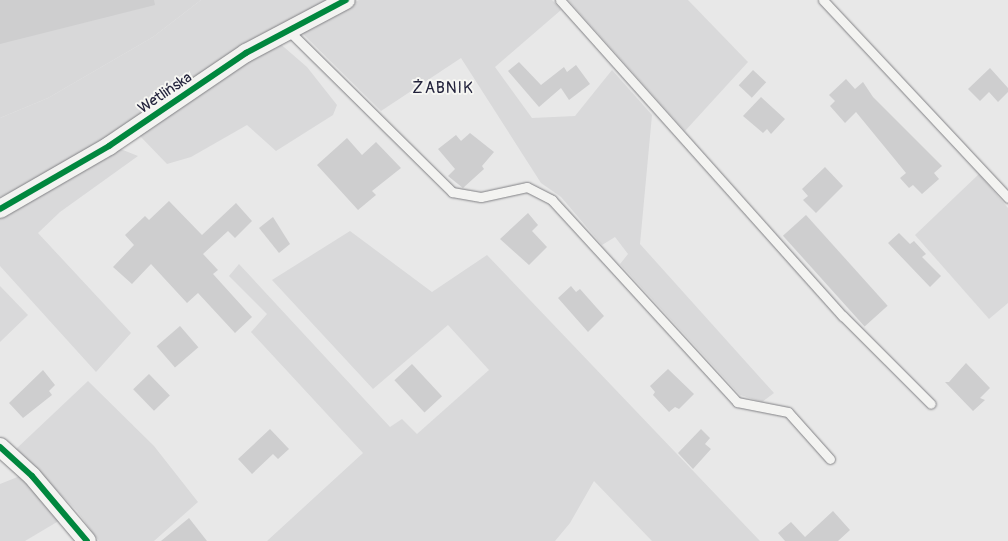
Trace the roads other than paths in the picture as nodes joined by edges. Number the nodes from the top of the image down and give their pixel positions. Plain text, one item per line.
1 (346, 0) edge
2 (560, 0) edge
3 (822, 0) edge
4 (287, 29) junction
5 (1008, 198) edge
6 (0, 208) edge
7 (931, 404) dead end
8 (0, 447) edge
9 (830, 459) dead end
10 (88, 541) edge

1 - 4 street, Wetlińska
2 - 7 lane
3 - 5 lane
4 - 6 street, Wetlińska
4 - 9 lane
8 - 10 street

